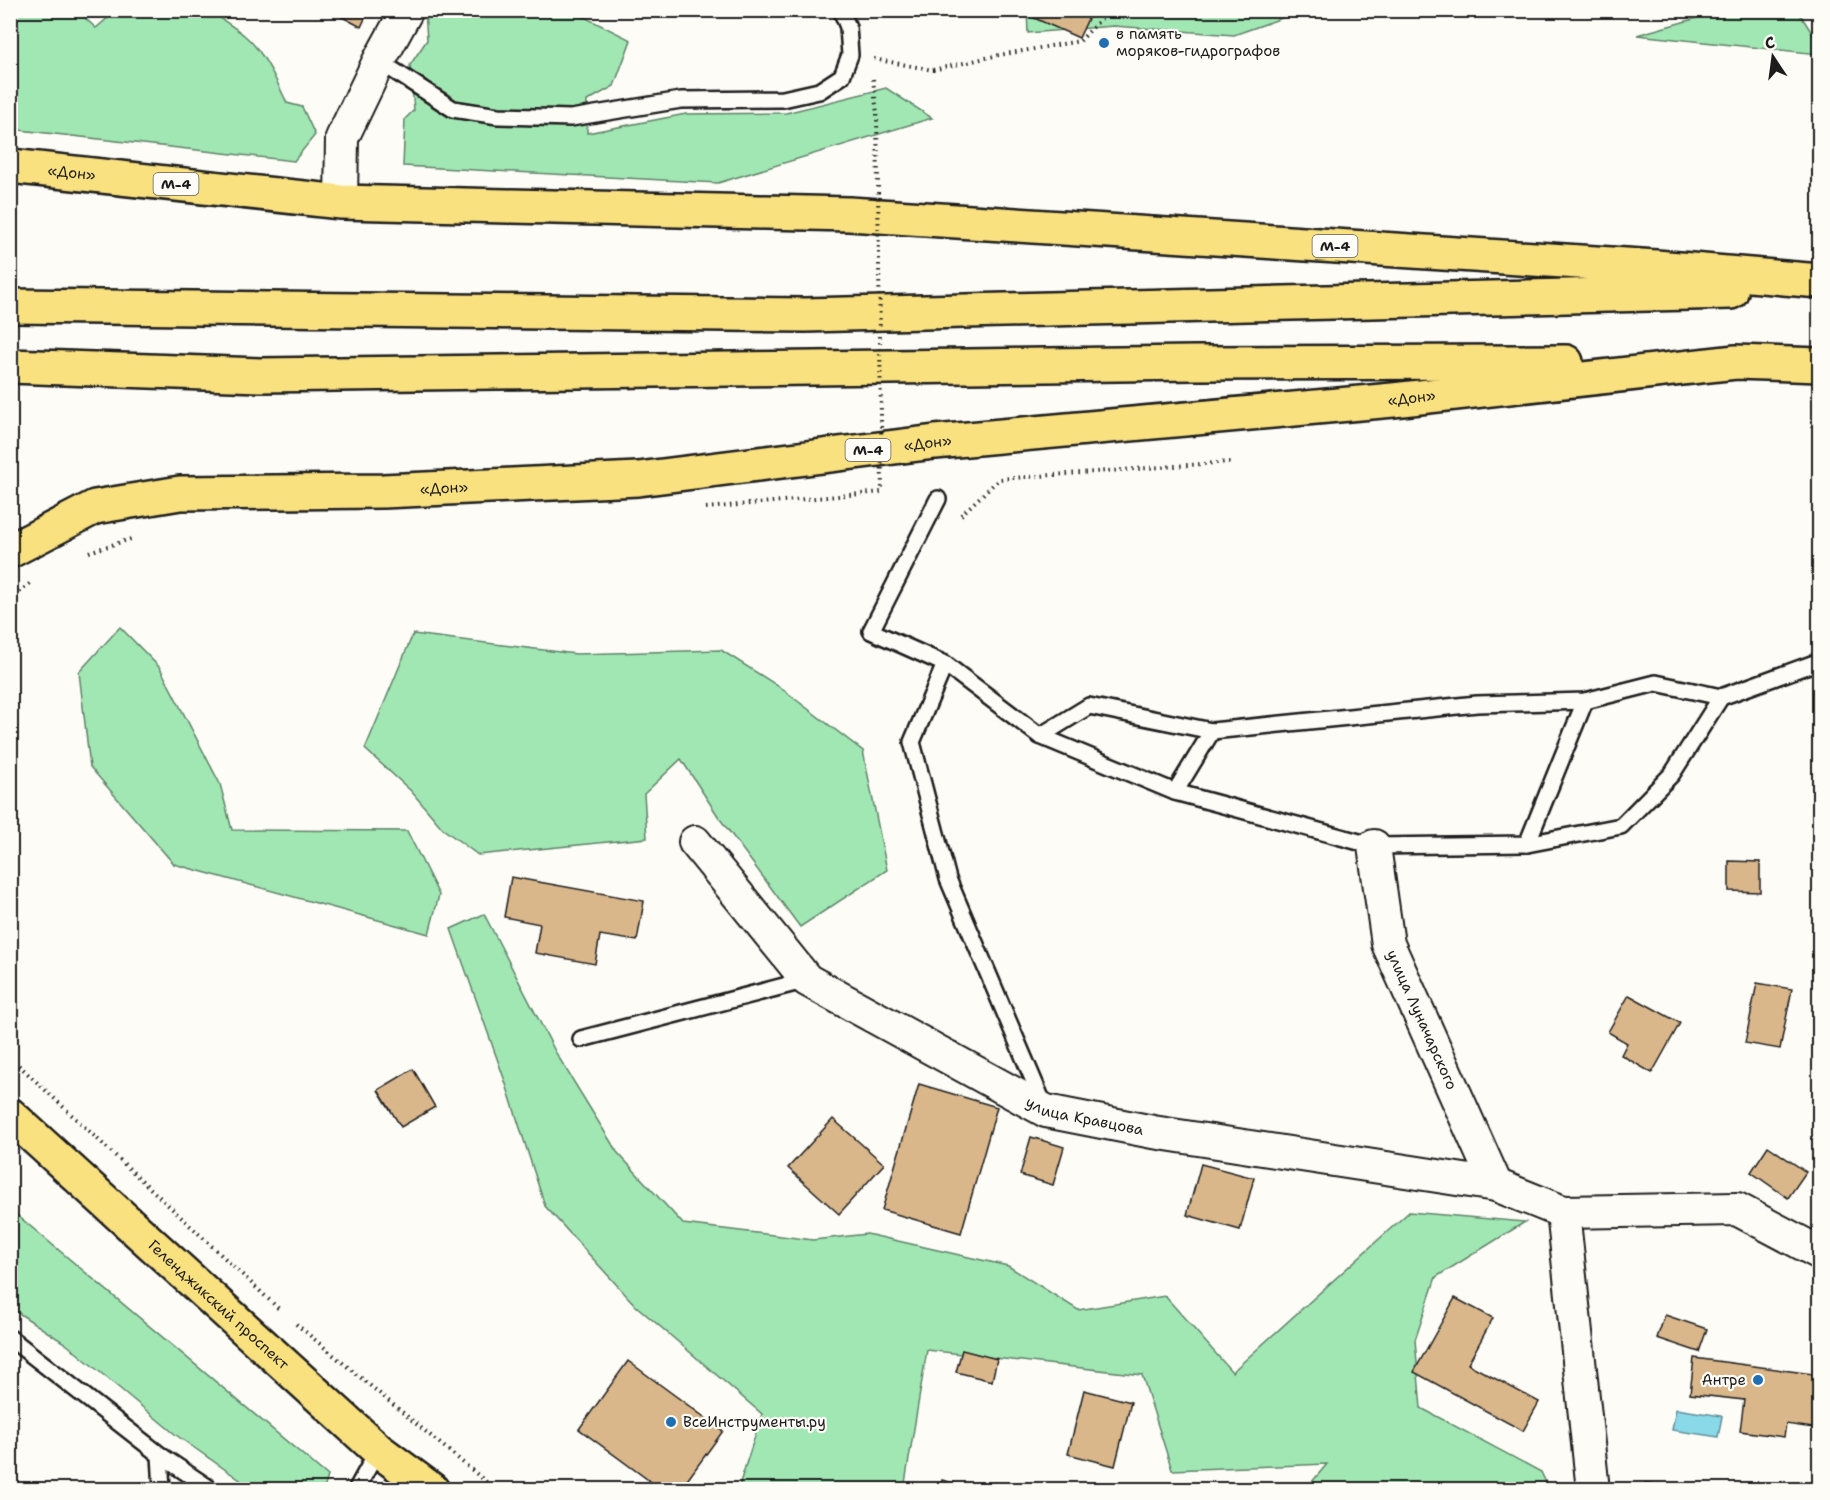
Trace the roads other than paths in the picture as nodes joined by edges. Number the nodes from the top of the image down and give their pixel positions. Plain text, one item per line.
1 (407, 10) edge
2 (841, 10) edge
3 (379, 61) junction
4 (10, 166) edge
5 (341, 202) junction
6 (1820, 281) edge
7 (1820, 289) edge
8 (10, 306) edge
9 (1736, 362) junction
10 (1820, 365) edge
11 (10, 366) edge
12 (938, 499) dead end
13 (10, 551) edge
14 (1820, 661) edge
15 (945, 664) junction
16 (1721, 697) junction
17 (1585, 701) junction
18 (1212, 731) junction
19 (1040, 736) junction
20 (1174, 792) junction
21 (695, 842) dead end
22 (1527, 844) junction
23 (1374, 846) junction
24 (807, 980) junction
25 (581, 1039) dead end
26 (1046, 1111) junction
27 (10, 1115) edge
28 (1496, 1185) junction
29 (1563, 1212) junction
30 (1820, 1253) edge
31 (10, 1338) edge
32 (378, 1450) junction
33 (160, 1455) junction
34 (162, 1490) edge
35 (212, 1490) edge
36 (356, 1490) edge
37 (432, 1490) edge
38 (1593, 1490) edge

1 - 3 street
2 - 3 lane
3 - 5 street
4 - 5 main road, «Дон» / М-4
5 - 6 main road, «Дон» / М-4
7 - 8 main road
9 - 10 main road, «Дон» / М-4
9 - 11 main road
9 - 13 main road, «Дон» / М-4
12 - 15 lane
14 - 16 lane
15 - 19 lane
15 - 26 lane
16 - 17 lane
16 - 22 lane
17 - 18 lane
17 - 22 lane
18 - 19 lane
18 - 20 lane
19 - 20 lane
20 - 23 lane
21 - 24 street, улица Кравцова
22 - 23 lane
23 - 28 street, улица Луначарского
24 - 25 lane
24 - 26 street, улица Кравцова
26 - 28 street, улица Кравцова
27 - 32 main road, Геленджикский проспект
28 - 29 street, улица Кравцова
29 - 30 street
29 - 38 street
31 - 33 lane
32 - 36 lane
32 - 37 main road, Геленджикский проспект
33 - 34 lane
33 - 35 lane

